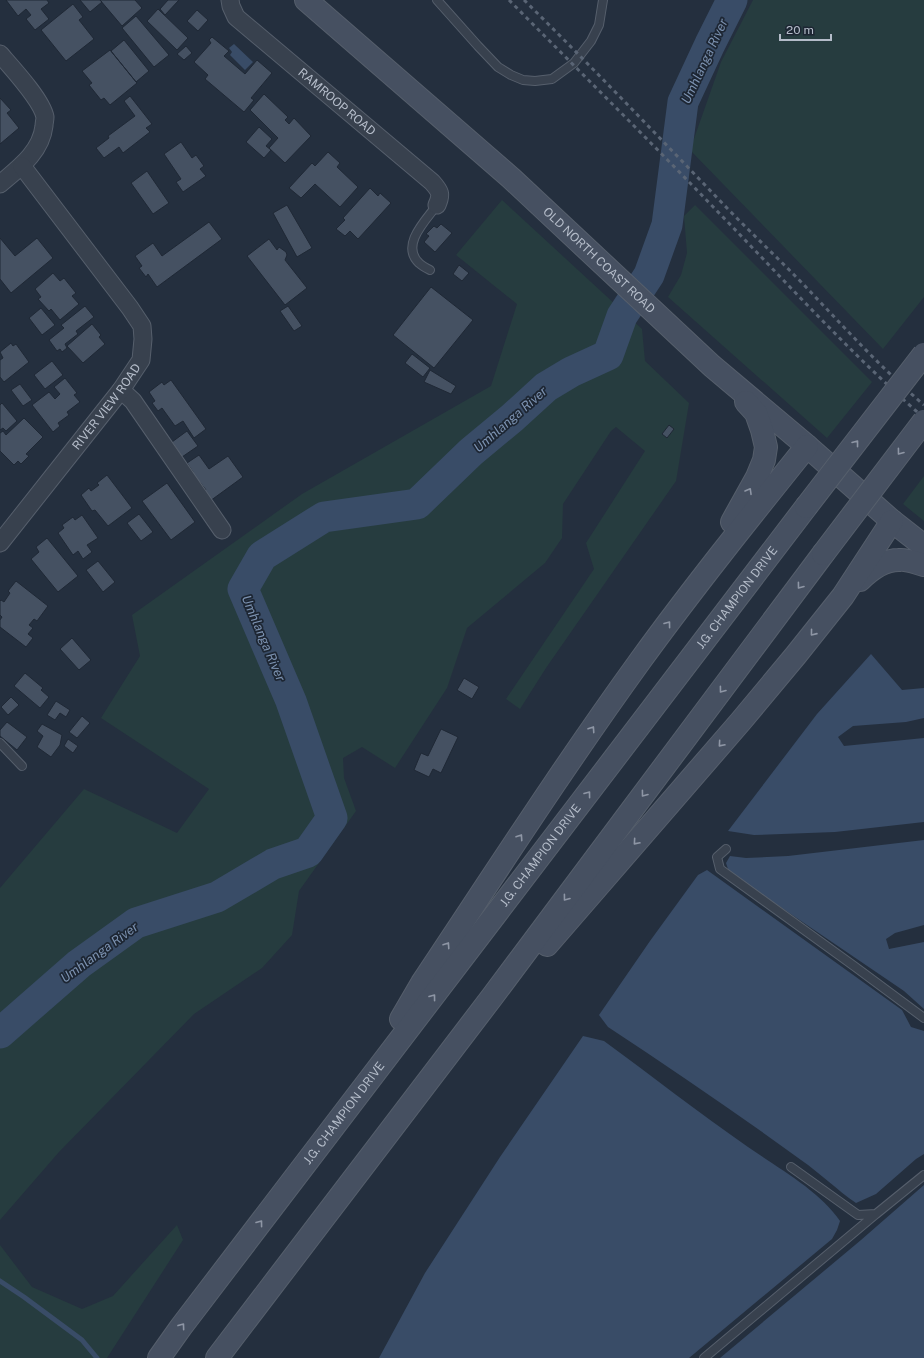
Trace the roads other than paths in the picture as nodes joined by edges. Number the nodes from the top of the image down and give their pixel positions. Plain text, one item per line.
1 (230, 0) edge
2 (306, 0) edge
3 (437, 0) edge
4 (602, 0) edge
5 (0, 54) edge
6 (22, 166) junction
7 (0, 184) edge
8 (437, 205) joint
9 (430, 270) dead end
10 (924, 354) edge
11 (712, 366) junction
12 (121, 390) junction
13 (924, 421) edge
14 (807, 446) junction
15 (892, 521) junction
16 (222, 530) dead end
17 (0, 543) edge
18 (924, 546) edge
19 (924, 565) edge
20 (705, 575) junction
21 (843, 596) junction
22 (0, 744) edge
23 (22, 766) dead end
24 (726, 849) dead end
25 (492, 996) junction
26 (924, 1018) edge
27 (381, 1064) junction
28 (791, 1167) dead end
29 (924, 1175) edge
30 (876, 1214) junction
31 (159, 1358) edge
32 (217, 1358) edge
33 (704, 1358) edge

1 - 8 street, RAMROOP ROAD
2 - 11 street, OLD NORTH COAST ROAD
3 - 4 lane
5 - 6 street
6 - 7 street
6 - 12 street, RIVER VIEW ROAD
8 - 9 lane
27 -> 10 street, J.G. CHAMPION DRIVE, bridge
11 - 14 street, OLD NORTH COAST ROAD
20 -> 11 street
12 - 16 street
12 - 17 street, RIVER VIEW ROAD
13 -> 25 street, bridge
14 - 15 street, OLD NORTH COAST ROAD
14 - 20 street
15 - 18 street, OLD NORTH COAST ROAD
15 - 21 street
19 - 21 street
27 -> 20 street
21 -> 25 street
22 - 23 lane
24 - 26 lane
25 - 32 street
31 -> 27 street, J.G. CHAMPION DRIVE
28 - 30 lane
29 - 30 lane
30 - 33 lane

